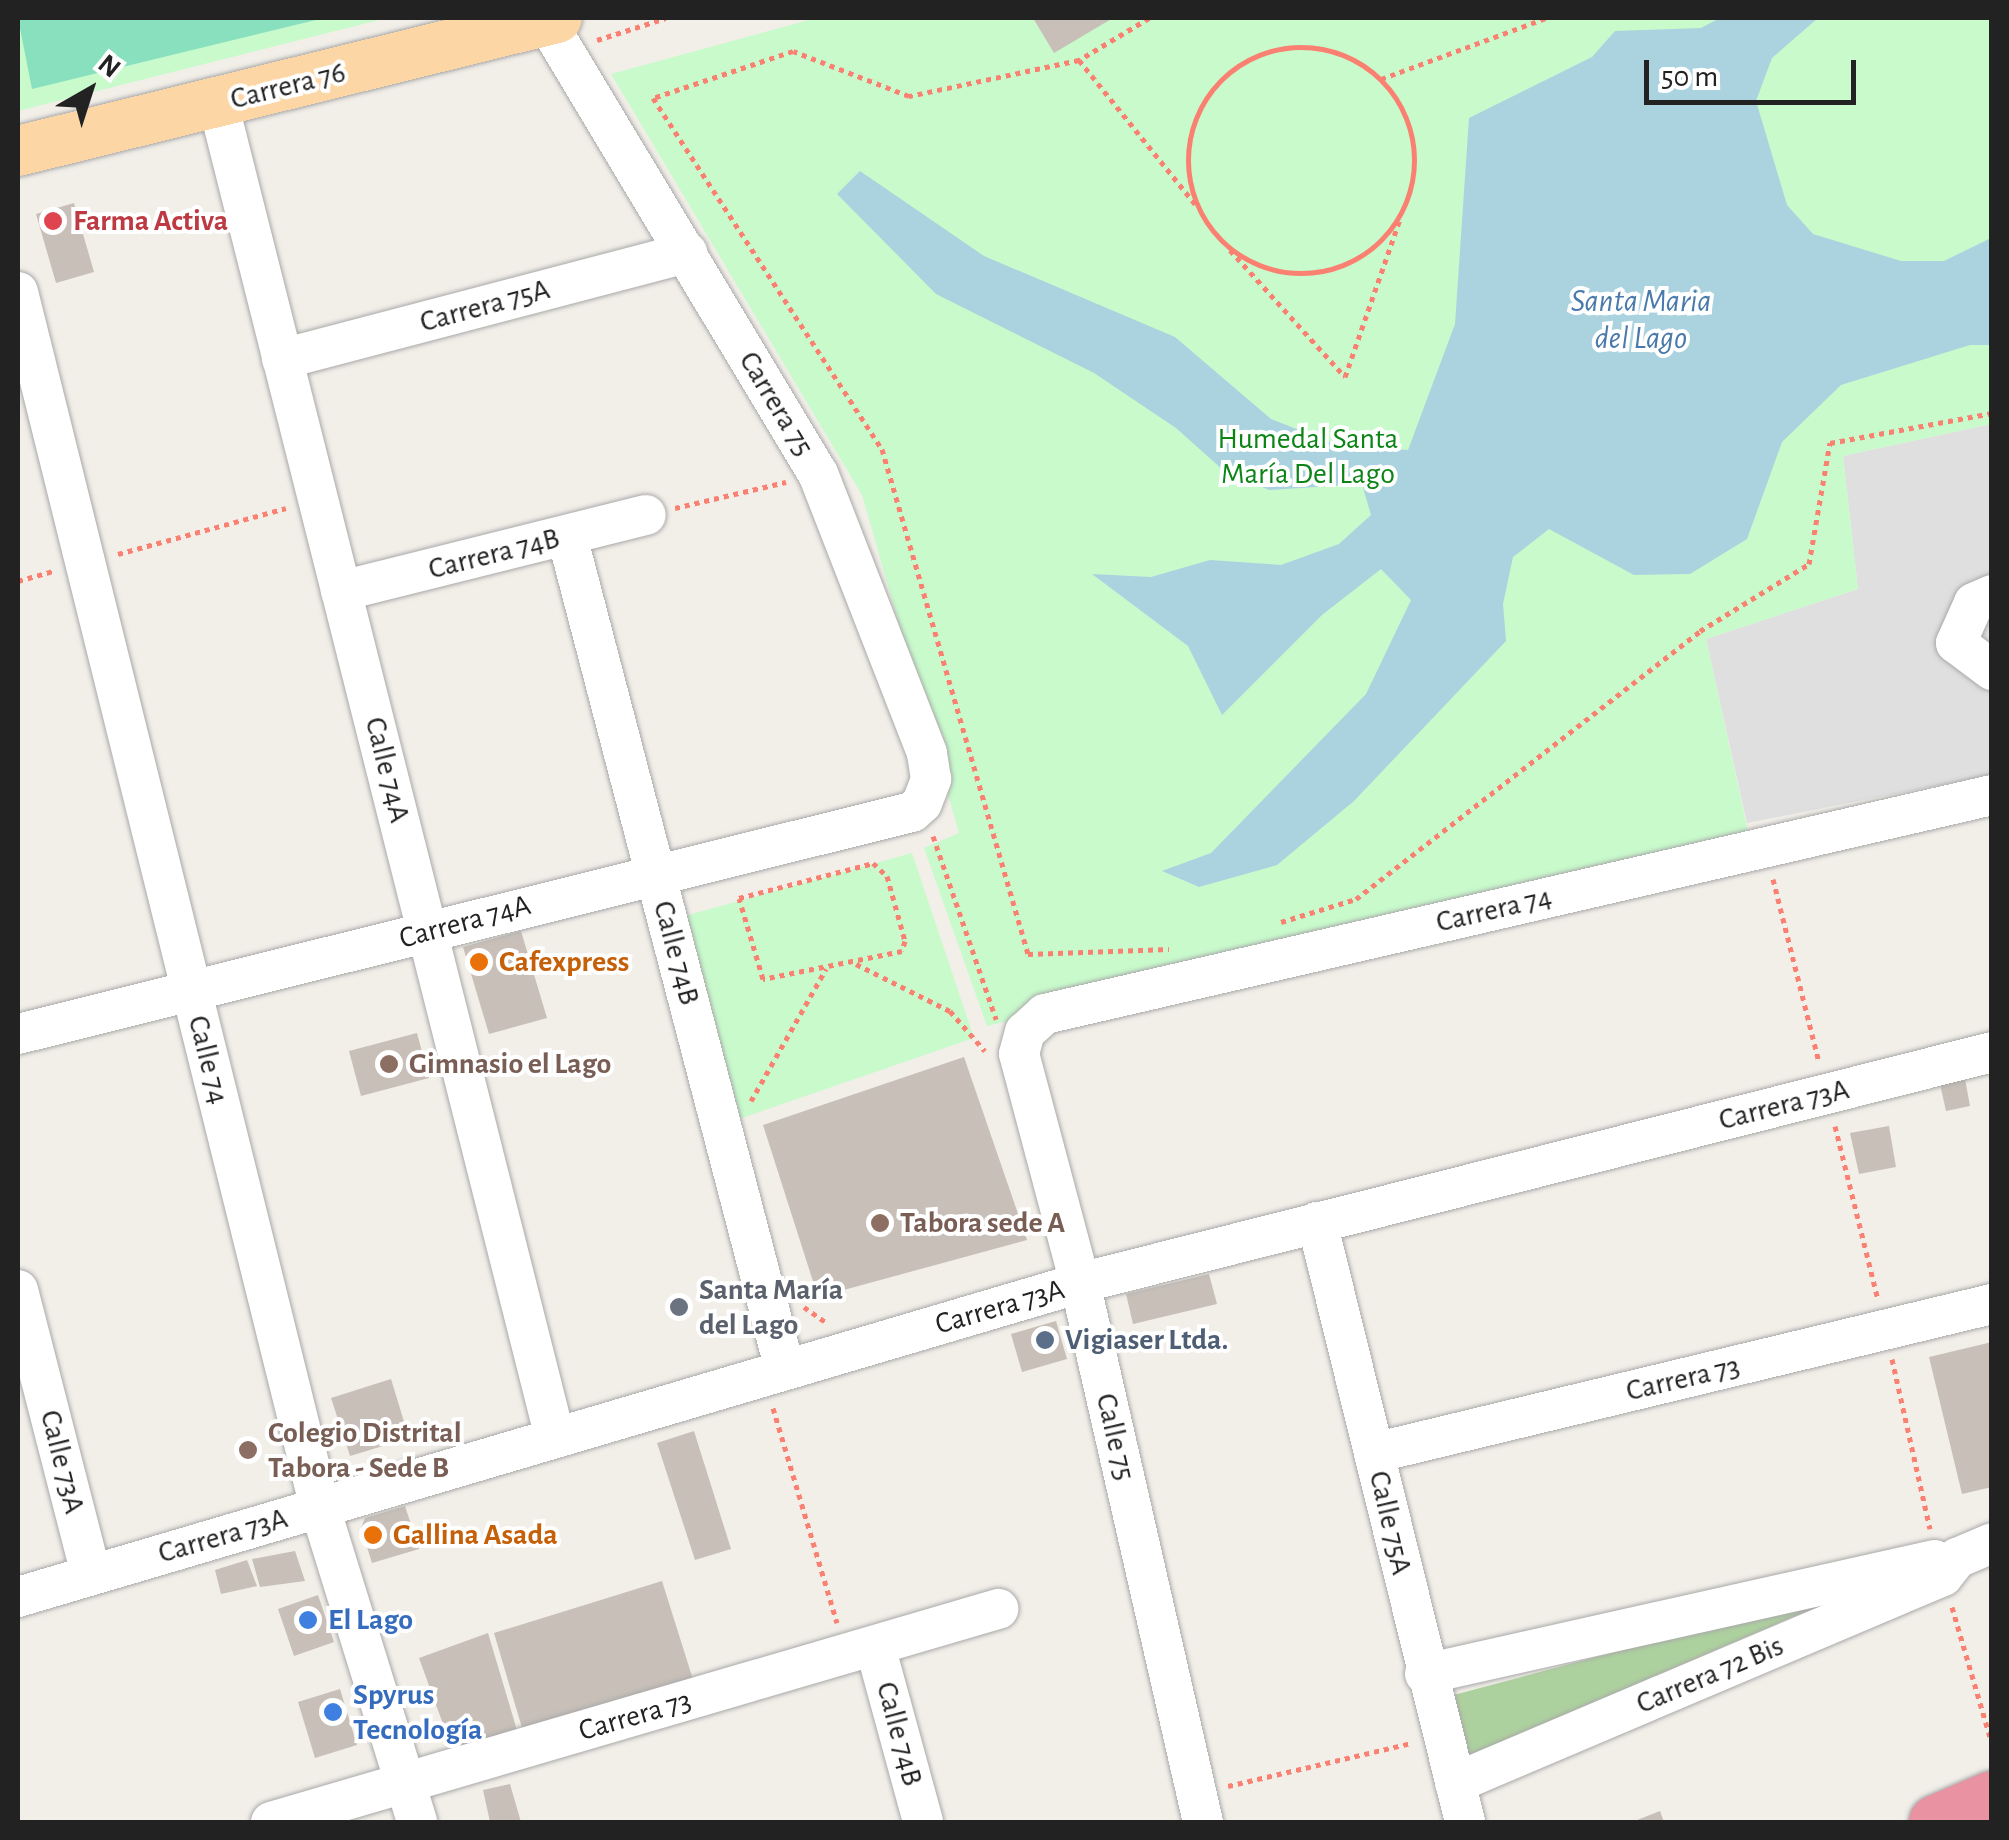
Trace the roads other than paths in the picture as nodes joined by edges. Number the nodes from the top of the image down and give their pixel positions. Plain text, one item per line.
1 (556, 30) edge
2 (218, 103) junction
3 (18, 151) edge
4 (687, 253) junction
5 (18, 292) edge
6 (282, 359) junction
7 (646, 515) road end
8 (566, 536) junction
9 (341, 591) junction
10 (1992, 595) edge
11 (1992, 670) edge
12 (1992, 795) edge
13 (917, 807) joint
14 (654, 871) junction
15 (428, 932) junction
16 (192, 992) junction
17 (18, 1034) edge
18 (1992, 1052) edge
19 (997, 1056) joint
20 (1316, 1222) junction
21 (1080, 1284) junction
22 (18, 1290) edge
23 (1992, 1304) edge
24 (774, 1374) junction
25 (556, 1438) junction
26 (1374, 1453) junction
27 (320, 1508) junction
28 (1974, 1550) edge
29 (91, 1575) junction
30 (18, 1597) edge
31 (998, 1610) dead end
32 (860, 1650) junction
33 (1425, 1674) junction
34 (1455, 1783) junction
35 (405, 1784) junction
36 (1992, 1798) edge
37 (272, 1822) edge
38 (417, 1822) edge
39 (923, 1822) edge
40 (1203, 1822) edge
41 (1464, 1822) edge
42 (1936, 1822) edge

1 - 2 main road, Carrera 76
1 - 4 street, Carrera 75
2 - 3 main road, Carrera 76
2 - 6 street, Calle 74A
4 - 6 street, Carrera 75A
4 - 13 street, Carrera 75
5 - 16 street, Calle 74
6 - 9 street, Calle 74A
7 - 8 street, Carrera 74B
8 - 9 street, Carrera 74B
8 - 14 street, Calle 74B
9 - 15 street, Calle 74A
10 - 11 street
12 - 19 street, Carrera 74
13 - 14 street, Carrera 74A
14 - 15 street, Carrera 74A
14 - 24 street, Calle 74B
15 - 16 street, Carrera 74A
15 - 25 street, Calle 74A
16 - 17 street, Carrera 74A
16 - 27 street, Calle 74
18 - 20 street, Carrera 73A
19 - 21 street, Calle 75
20 - 21 street, Carrera 73A
20 - 26 street, Calle 75A
21 - 24 street, Carrera 73A
21 - 40 street, Calle 75
22 - 29 street, Calle 73A
23 - 26 street, Carrera 73
24 - 25 street, Carrera 73A
25 - 27 street, Carrera 73A
26 - 33 street, Calle 75A
27 - 29 street, Carrera 73A
27 - 35 street, Calle 74
28 - 33 street, Carrera 72 Bis
28 - 34 street, Carrera 72 Bis
29 - 30 street, Carrera 73A
31 - 32 street, Carrera 73
32 - 35 street, Carrera 73
32 - 39 street, Calle 74B
33 - 34 street, Calle 75A
34 - 41 street, Calle 75A
35 - 37 street, Carrera 73
35 - 38 street, Calle 74
36 - 42 highway

